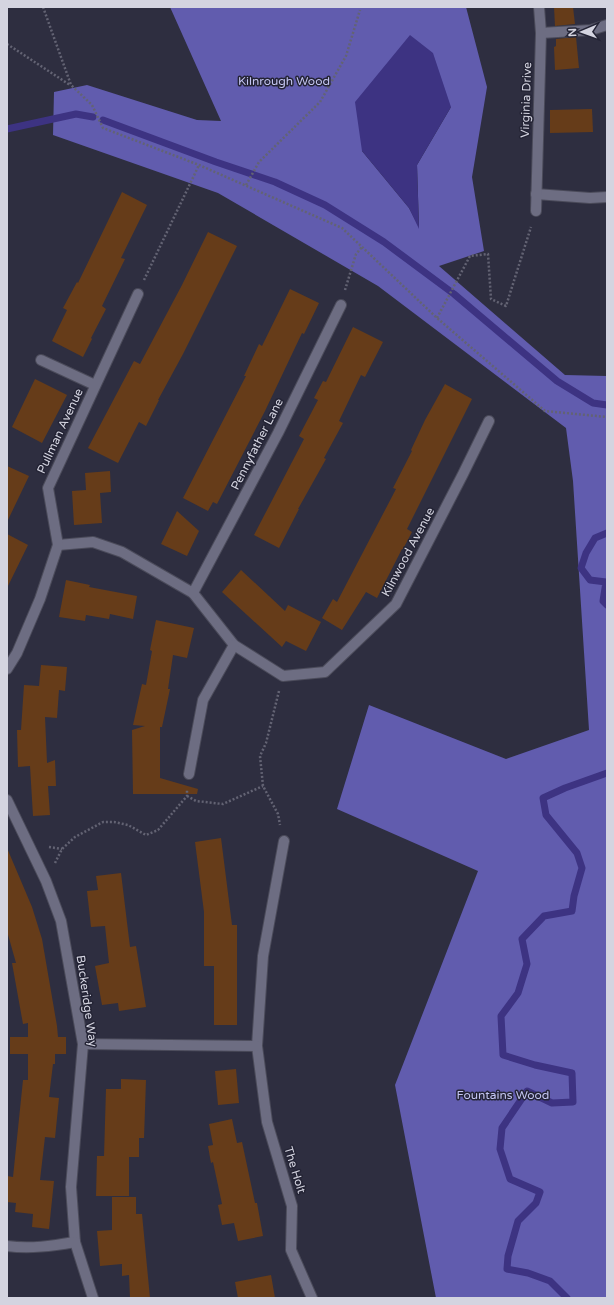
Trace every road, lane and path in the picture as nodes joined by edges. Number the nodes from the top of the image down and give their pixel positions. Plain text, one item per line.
1 (43, 7) edge
2 (539, 7) edge
3 (360, 10) dead end
4 (607, 25) edge
5 (540, 33) junction
6 (7, 44) edge
7 (71, 85) junction
8 (200, 165) junction
9 (246, 185) junction
10 (536, 194) junction
11 (607, 198) edge
12 (536, 211) joint
13 (362, 247) junction
14 (138, 294) joint
15 (341, 305) joint
16 (437, 318) junction
17 (42, 360) dead end
18 (95, 385) junction
19 (607, 417) edge
20 (489, 421) dead end
21 (58, 545) junction
22 (193, 593) junction
23 (234, 645) junction
24 (7, 668) edge
25 (283, 676) junction
26 (189, 774) joint
27 (263, 786) junction
28 (187, 796) junction
29 (7, 800) edge
30 (284, 841) joint
31 (46, 881) junction
32 (83, 1044) junction
33 (257, 1046) junction
34 (75, 1242) junction
35 (7, 1246) edge
36 (93, 1298) edge
37 (312, 1298) edge

1 - 7 path
2 - 5 street, Virginia Drive
3 - 9 path
4 - 5 street
5 - 10 street, Virginia Drive
6 - 7 path
7 - 8 path
8 - 9 path
8 - 14 path
9 - 13 path
10 - 11 street
10 - 12 street, Virginia Drive
12 - 16 path
13 - 15 path
13 - 16 path
14 - 18 street, Pullman Avenue
15 - 22 street, Pennyfather Lane
16 - 19 path
17 - 18 street, Pullman Avenue
18 - 21 street, Pullman Avenue
20 - 25 street, Kilnwood Avenue
21 - 22 street
21 - 24 street, Pullman Avenue
22 - 23 street
23 - 25 street
23 - 26 street
25 - 27 path
26 - 28 path
27 - 28 path
27 - 30 path
28 - 31 path
29 - 31 street, Buckeridge Way
30 - 33 street, The Holt
31 - 32 street, Buckeridge Way
32 - 33 street
32 - 34 street, Buckeridge Way
33 - 37 street, The Holt
34 - 35 street
34 - 36 street, Buckeridge Way

